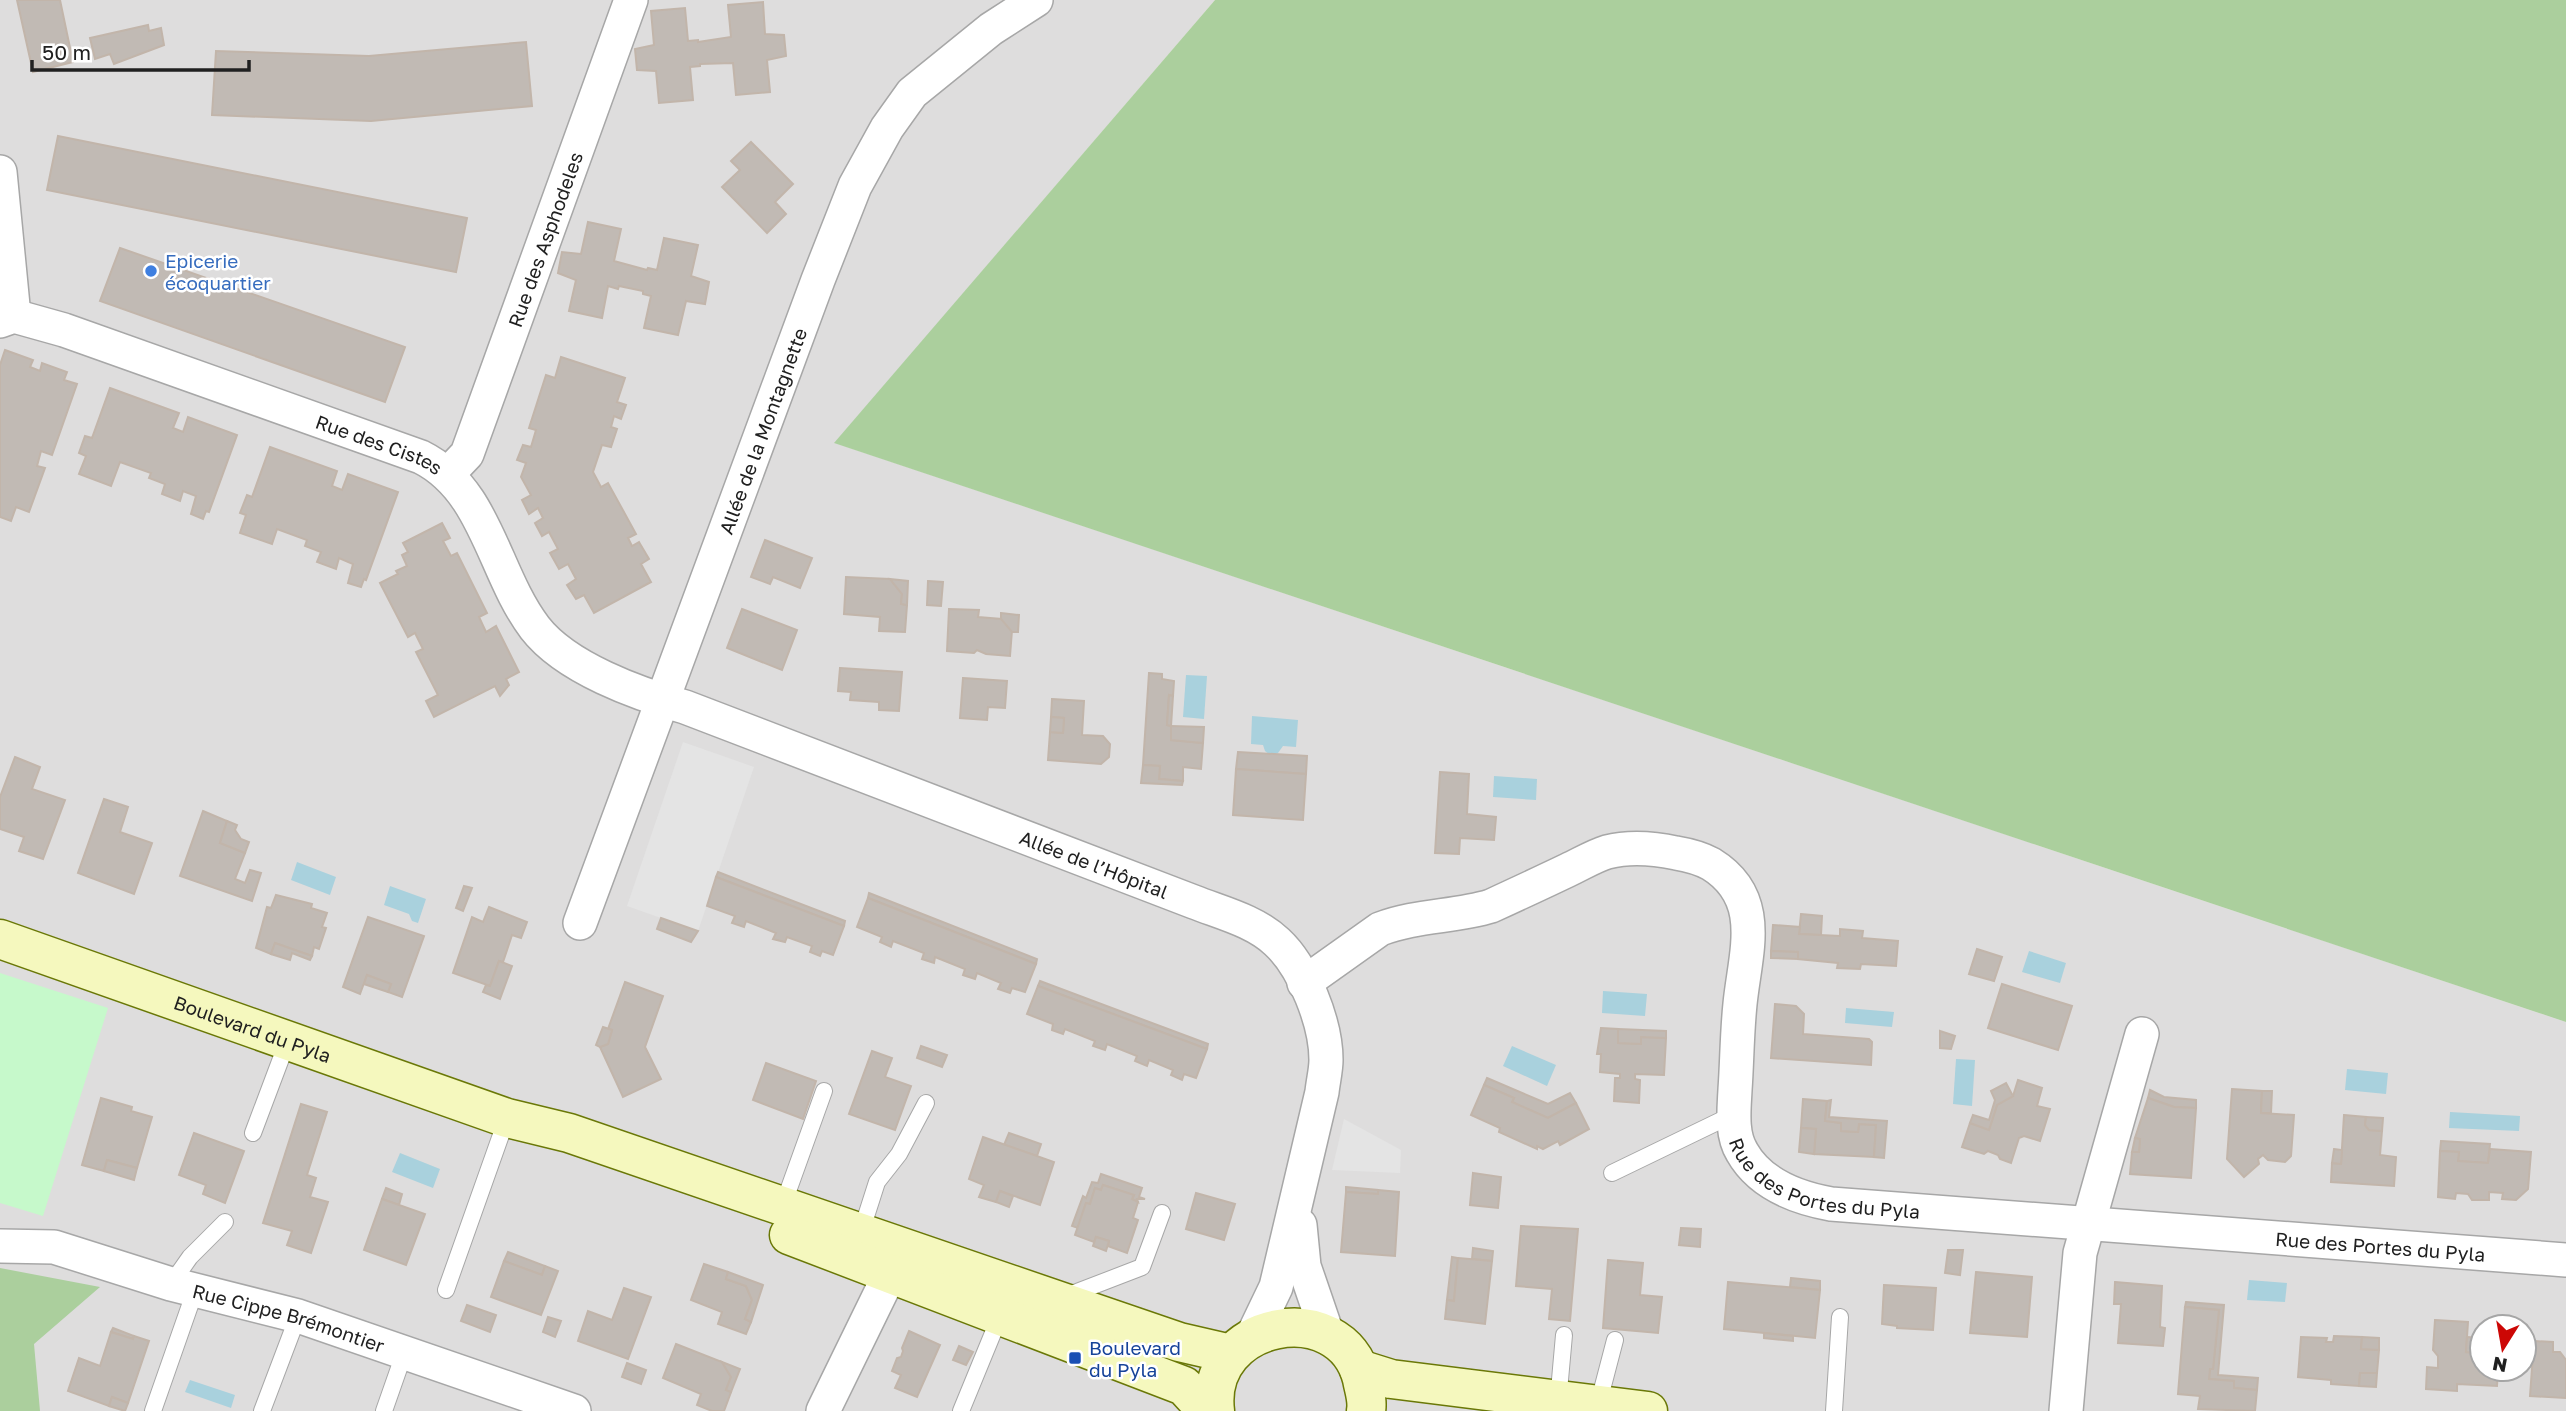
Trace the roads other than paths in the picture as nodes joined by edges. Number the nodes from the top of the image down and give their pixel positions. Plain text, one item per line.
1 (631, 0) edge
2 (1036, 0) edge
3 (0, 172) edge
4 (7, 318) edge
5 (448, 474) junction
6 (662, 701) junction
7 (580, 923) dead end
8 (0, 939) edge
9 (1304, 983) junction
10 (2142, 1034) dead end
11 (288, 1040) junction
12 (824, 1091) dead end
13 (926, 1103) dead end
14 (1734, 1114) junction
15 (507, 1118) junction
16 (253, 1133) dead end
17 (1612, 1173) dead end
18 (1299, 1191) junction
19 (783, 1205) junction
20 (1162, 1213) dead end
21 (225, 1222) dead end
22 (2087, 1223) junction
23 (861, 1232) junction
24 (0, 1245) edge
25 (896, 1259) junction
26 (2566, 1260) edge
27 (183, 1288) junction
28 (446, 1290) dead end
29 (1007, 1299) junction
30 (1056, 1300) junction
31 (298, 1316) junction
32 (1839, 1317) dead end
33 (1564, 1335) dead end
34 (1328, 1336) junction
35 (1615, 1340) dead end
36 (1241, 1346) junction
37 (405, 1352) junction
38 (1359, 1368) junction
39 (1558, 1405) edge
40 (1598, 1405) junction
41 (153, 1411) edge
42 (262, 1411) edge
43 (384, 1411) edge
44 (574, 1411) edge
45 (823, 1411) edge
46 (961, 1411) edge
47 (1207, 1411) edge
48 (1214, 1411) edge
49 (1366, 1411) edge
50 (1648, 1411) edge
51 (1834, 1411) edge
52 (2066, 1411) edge

1 - 5 street, Rue des Asphodeles
2 - 6 street, Allée de la Montagnette
3 - 4 street
4 - 5 street, Rue des Cistes
5 - 6 street, Rue des Cistes
6 - 7 street, Allée de la Montagnette
6 - 9 street, Allée de l’Hôpital
8 - 11 main road, Boulevard du Pyla
9 - 14 street, Rue des Portes du Pyla
9 - 18 street, Allée de l’Hôpital
10 - 22 street
11 - 15 main road, Boulevard du Pyla
11 - 16 lane
12 - 19 lane
13 - 23 lane
14 - 17 lane
14 - 22 street, Rue des Portes du Pyla
15 - 19 main road, Boulevard du Pyla
15 - 25 main road, Boulevard du Pyla
15 - 28 lane
18 - 34 street, Allée de l’Hôpital
18 - 36 street, Allée de l’Hôpital
19 - 23 main road, Boulevard du Pyla
20 - 30 lane
21 - 27 lane
22 - 26 street, Rue des Portes du Pyla
22 - 52 street
23 - 25 main road, Boulevard du Pyla
24 - 27 street, Rue Cippe Brémontier
25 - 29 main road, Boulevard du Pyla
25 - 45 street
27 - 31 street, Rue Cippe Brémontier
27 - 41 lane
29 - 30 main road, Boulevard du Pyla
29 - 46 lane
29 - 47 main road, Boulevard du Pyla
30 - 36 main road, Boulevard du Pyla
31 - 37 street, Rue Cippe Brémontier
31 - 42 lane
32 - 51 lane
33 - 39 lane
34 - 36 main road
34 - 38 main road
35 - 40 lane
36 - 48 main road
37 - 43 lane
37 - 44 street, Rue Cippe Brémontier
38 - 39 main road
38 - 49 main road
39 - 40 main road
40 - 50 main road

